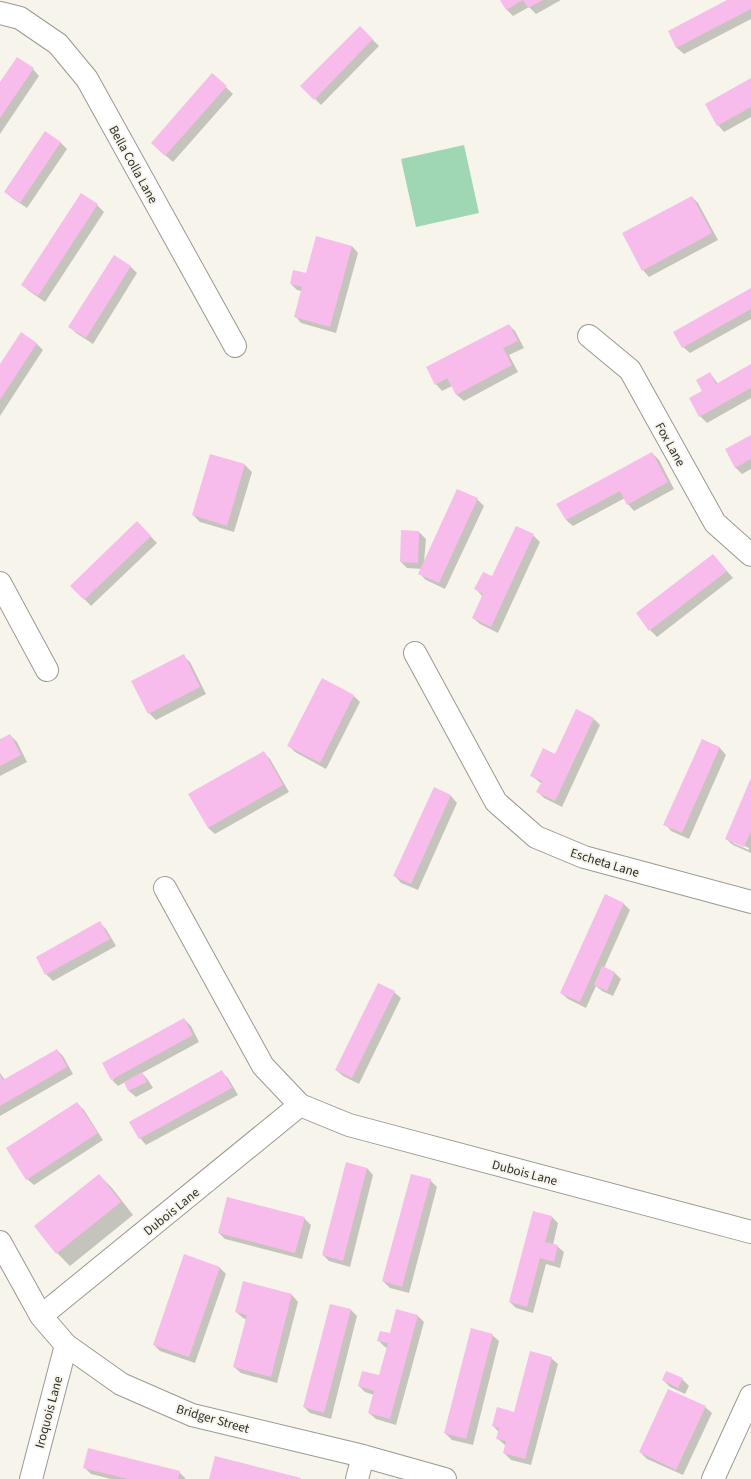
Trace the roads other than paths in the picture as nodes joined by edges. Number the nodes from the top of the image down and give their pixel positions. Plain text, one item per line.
1 (0, 13) edge
2 (589, 336) dead end
3 (235, 346) dead end
4 (751, 555) edge
5 (0, 583) edge
6 (415, 653) dead end
7 (47, 670) dead end
8 (165, 888) dead end
9 (751, 902) edge
10 (300, 1105) junction
11 (751, 1232) edge
12 (0, 1242) edge
13 (42, 1316) junction
14 (66, 1345) junction
15 (751, 1396) edge
16 (363, 1456) junction
17 (31, 1479) edge
18 (357, 1479) edge
19 (445, 1479) edge
20 (712, 1479) edge

1 - 3 street, Bella Colla Lane
2 - 4 street, Fox Lane
5 - 7 street
6 - 9 street, Escheta Lane
8 - 10 street, Dubois Lane
10 - 11 street, Dubois Lane
10 - 13 street, Dubois Lane
12 - 13 street, Bridger Street
13 - 14 street, Bridger Street
14 - 16 street, Bridger Street
14 - 17 street, Iroquois Lane
15 - 20 street
16 - 18 street
16 - 19 street, Bridger Street

